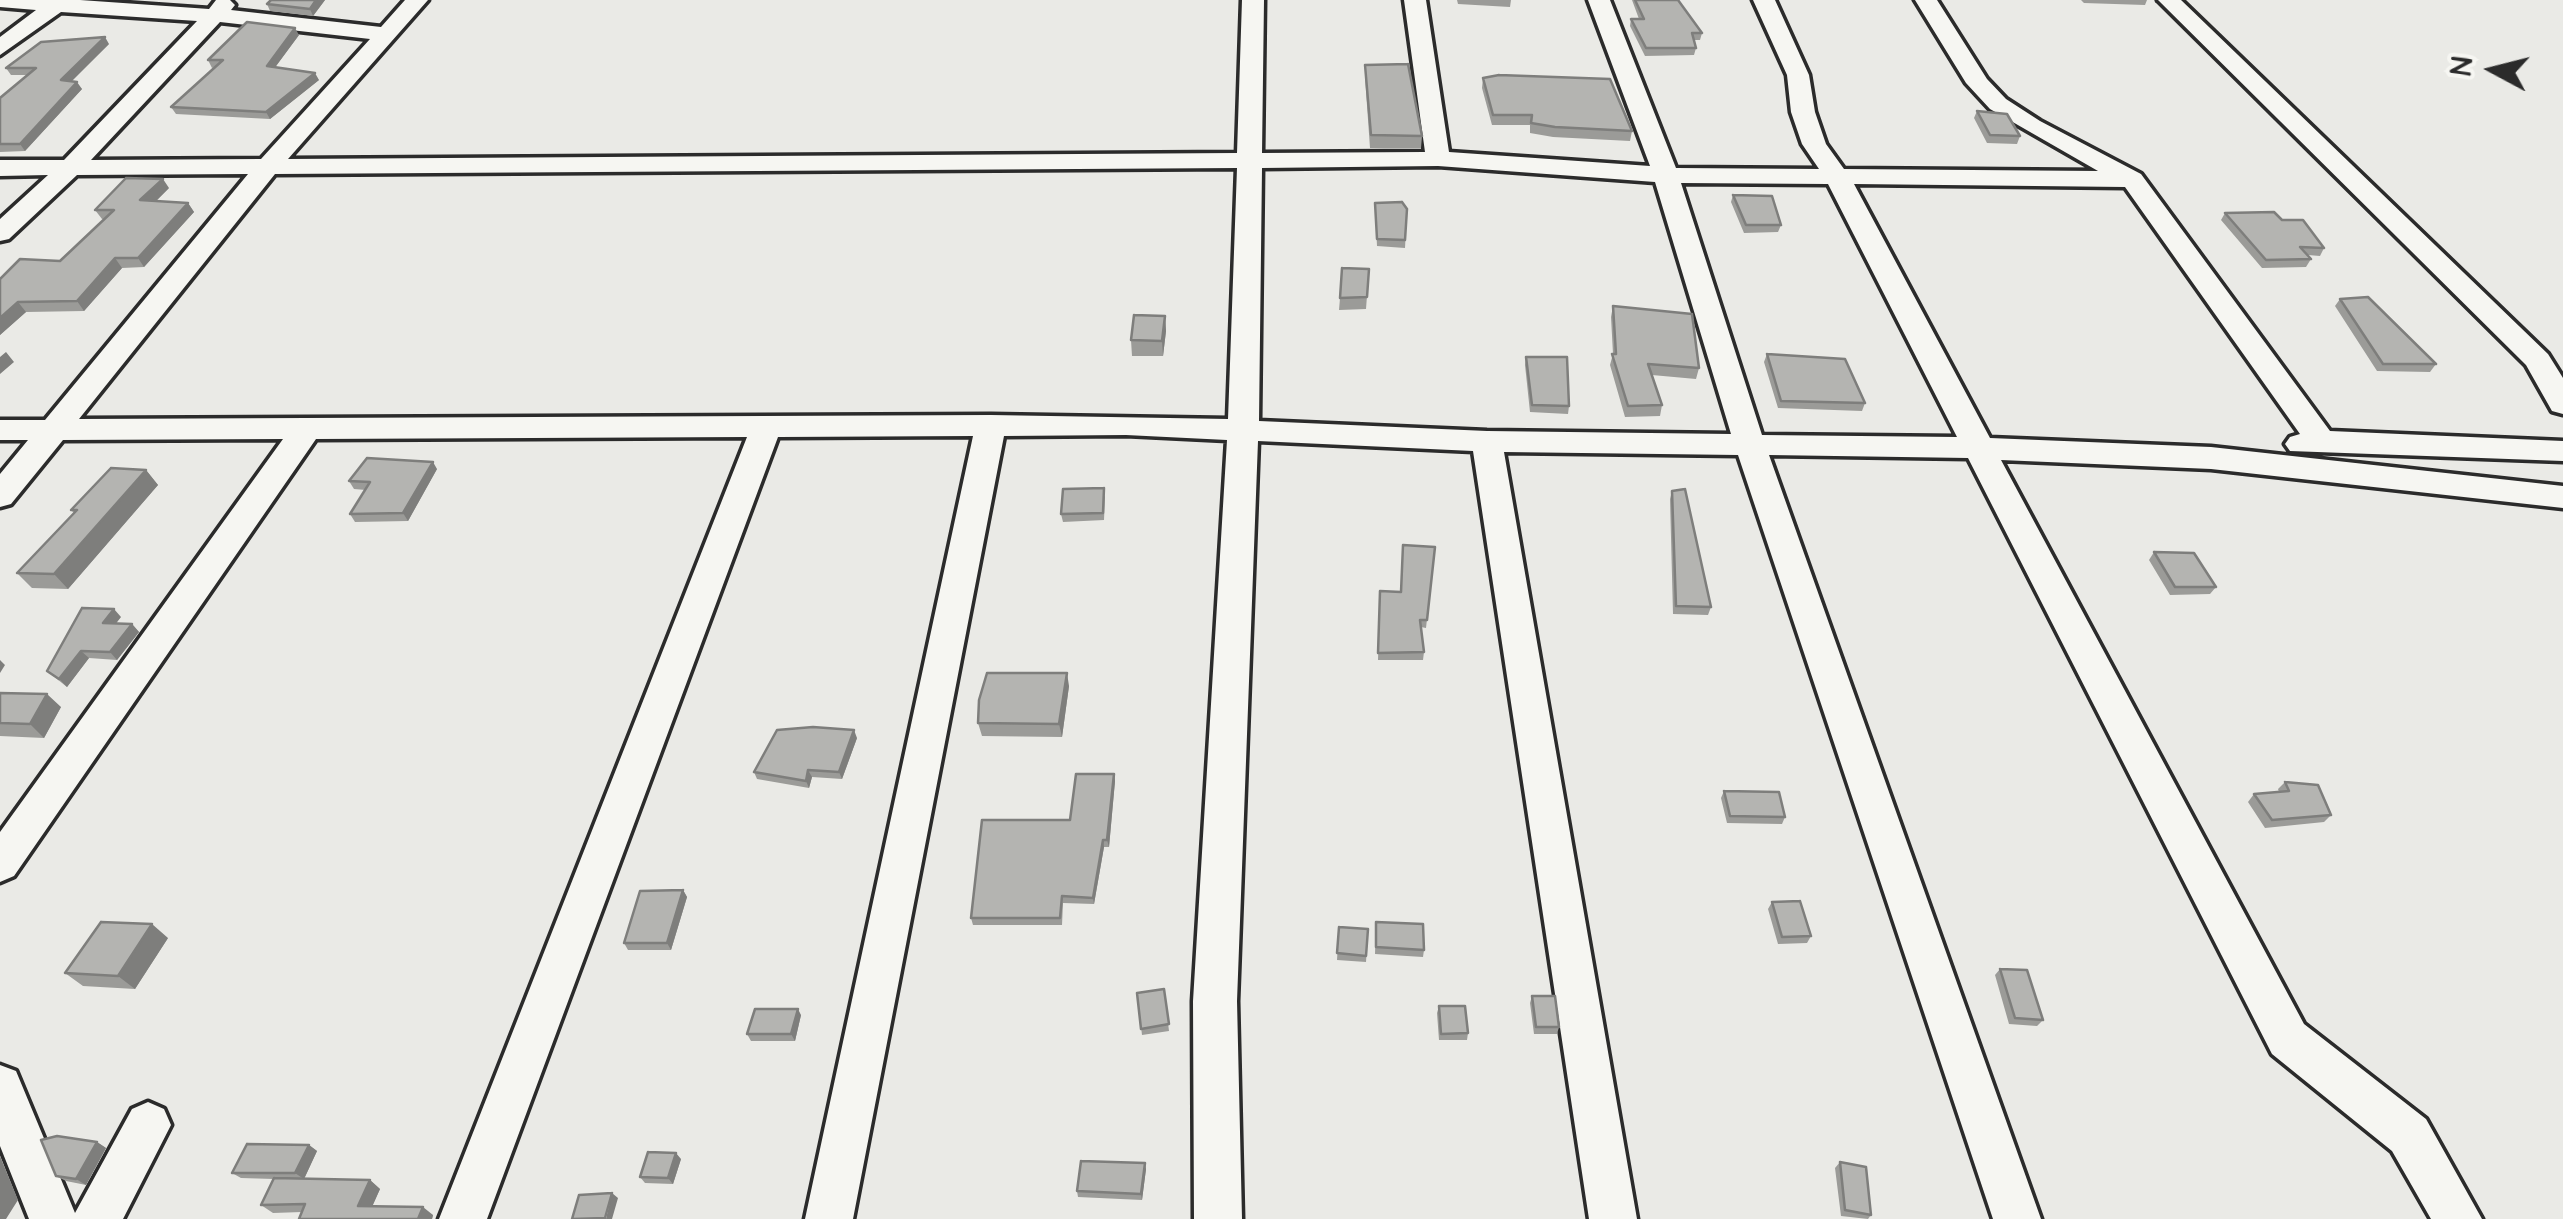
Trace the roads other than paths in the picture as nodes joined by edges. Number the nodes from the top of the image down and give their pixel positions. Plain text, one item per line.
1 (417, 0) edge
2 (1253, 0) edge
3 (1416, 0) edge
4 (1599, 0) edge
5 (1764, 0) edge
6 (1926, 0) edge
7 (2169, 0) edge
8 (0, 1) edge
9 (58, 3) edge
10 (221, 8) edge
11 (386, 34) junction
12 (0, 48) edge
13 (1249, 158) junction
14 (1438, 159) junction
15 (268, 167) junction
16 (0, 168) edge
17 (70, 168) junction
18 (1666, 175) junction
19 (1836, 176) junction
20 (2132, 178) junction
21 (0, 232) edge
22 (2563, 404) edge
23 (990, 425) junction
24 (767, 426) junction
25 (308, 427) junction
26 (0, 430) edge
27 (54, 430) junction
28 (1243, 430) junction
29 (1487, 441) junction
30 (2321, 441) junction
31 (1750, 445) junction
32 (1975, 448) junction
33 (2563, 451) edge
34 (2210, 458) junction
35 (0, 496) edge
36 (2563, 497) edge
37 (0, 864) edge
38 (0, 1087) edge
39 (148, 1125) dead end
40 (53, 1219) edge
41 (97, 1219) edge
42 (463, 1219) edge
43 (829, 1219) edge
44 (1218, 1219) edge
45 (1613, 1219) edge
46 (2017, 1219) edge
47 (2458, 1219) edge

1 - 11 street
2 - 13 street
3 - 14 street
4 - 18 street
5 - 19 street
6 - 20 street
7 - 22 street
8 - 9 street
9 - 10 street
9 - 12 street
10 - 11 street
10 - 17 street
11 - 15 street
13 - 14 street
13 - 15 street
13 - 28 street
14 - 18 street
15 - 17 street
15 - 27 street
16 - 17 street
17 - 21 street
18 - 19 street
18 - 31 street
19 - 20 street
19 - 32 street
20 - 30 street
23 - 24 street
23 - 28 street
23 - 43 street
24 - 25 street
24 - 42 street
25 - 27 street
25 - 37 street
26 - 27 street
27 - 35 street
28 - 29 street
28 - 44 street
29 - 31 street
29 - 45 street
30 - 33 street
30 - 34 street
31 - 32 street
31 - 46 street
32 - 34 street
32 - 47 street
34 - 36 street
38 - 40 street
39 - 41 street

